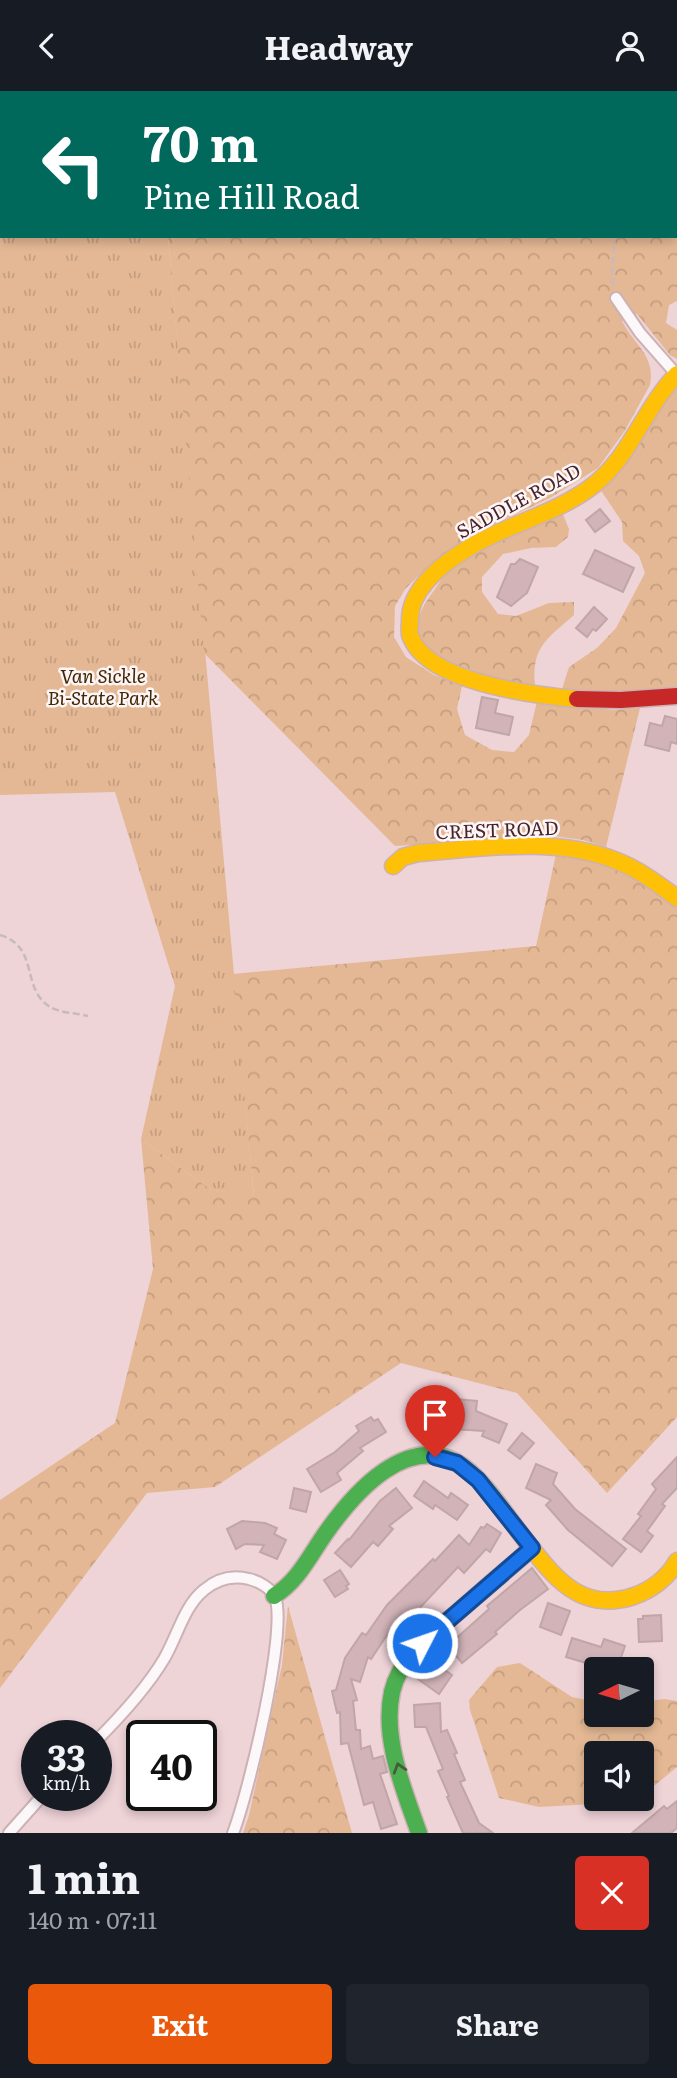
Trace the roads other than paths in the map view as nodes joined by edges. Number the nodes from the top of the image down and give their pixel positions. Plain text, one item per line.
1 (616, 298) road end
2 (676, 374) edge
3 (677, 696) edge
4 (393, 866) dead end
5 (677, 898) edge
6 (532, 1548) junction
7 (677, 1561) edge
8 (274, 1596) junction
9 (112, 1726) edge
10 (29, 1811) edge
11 (9, 1833) edge
12 (233, 1833) edge
13 (419, 1833) edge

1 - 2 street
2 - 3 street, SADDLE ROAD
4 - 5 street, CREST ROAD
6 - 7 street
6 - 8 street
13 -> 6 street
8 - 9 street
8 - 12 street
10 - 11 street

